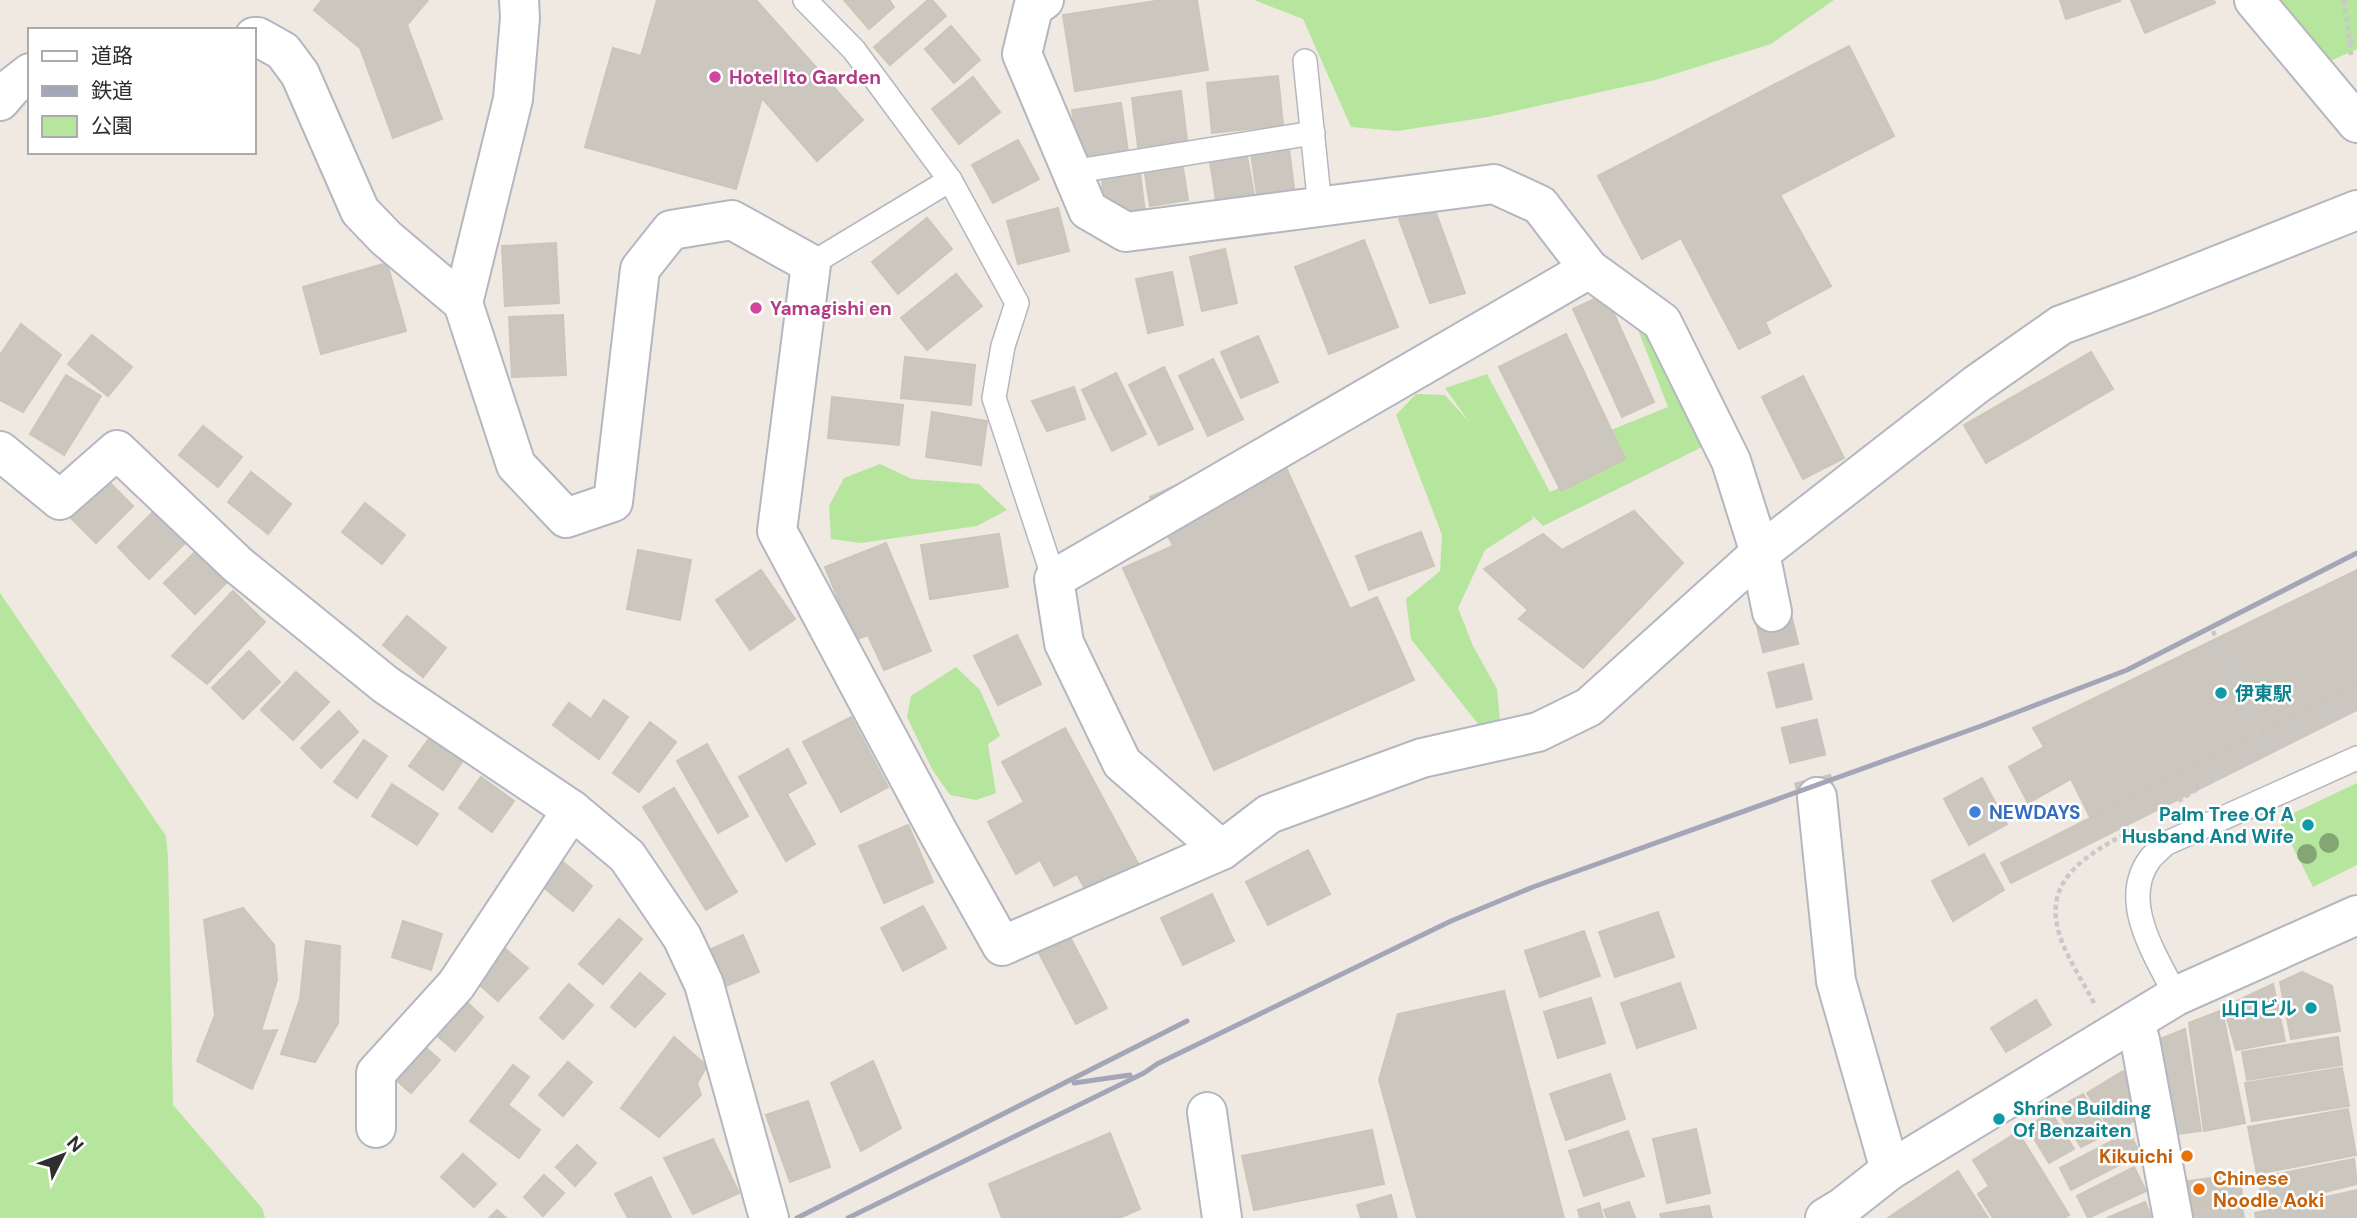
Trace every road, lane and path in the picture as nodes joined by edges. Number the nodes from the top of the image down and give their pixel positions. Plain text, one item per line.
1 (519, 0) edge
2 (805, 0) edge
3 (1045, 0) edge
4 (2254, 0) edge
5 (256, 37) edge
6 (2357, 39) edge
7 (2349, 43) dead end
8 (1306, 61) dead end
9 (28, 75) edge
10 (0, 101) edge
11 (2357, 122) edge
12 (1313, 133) junction
13 (1071, 172) junction
14 (950, 180) junction
15 (1320, 207) junction
16 (2357, 210) edge
17 (811, 264) junction
18 (1589, 269) junction
19 (463, 303) junction
20 (0, 451) edge
21 (1760, 554) junction
22 (1054, 579) junction
23 (1772, 612) tunnel mouth
24 (2213, 631) dead end
25 (2263, 748) dead end
26 (2357, 758) edge
27 (1817, 797) tunnel mouth
28 (572, 810) junction
29 (1223, 850) junction
30 (2357, 915) edge
31 (2176, 996) junction
32 (2134, 1022) junction
33 (1207, 1112) dead end
34 (376, 1128) dead end
35 (1890, 1170) junction
36 (1839, 1214) edge
37 (769, 1218) edge
38 (1222, 1218) edge
39 (2173, 1218) edge

1 - 19 street
2 - 14 lane
3 - 13 street
4 - 11 street
5 - 19 street
6 - 7 path
8 - 12 lane
9 - 10 street
12 - 13 lane
12 - 15 lane
13 - 15 street
14 - 17 lane
14 - 22 lane
15 - 18 street
16 - 21 street
17 - 19 street
17 - 29 street
18 - 21 street
18 - 22 street
20 - 28 street
21 - 23 street
21 - 29 street
22 - 29 street
24 - 25 path
26 - 31 lane
27 - 35 street
28 - 34 street
28 - 37 street
30 - 31 street
31 - 32 street
32 - 35 street
32 - 39 street
33 - 38 street
35 - 36 street

